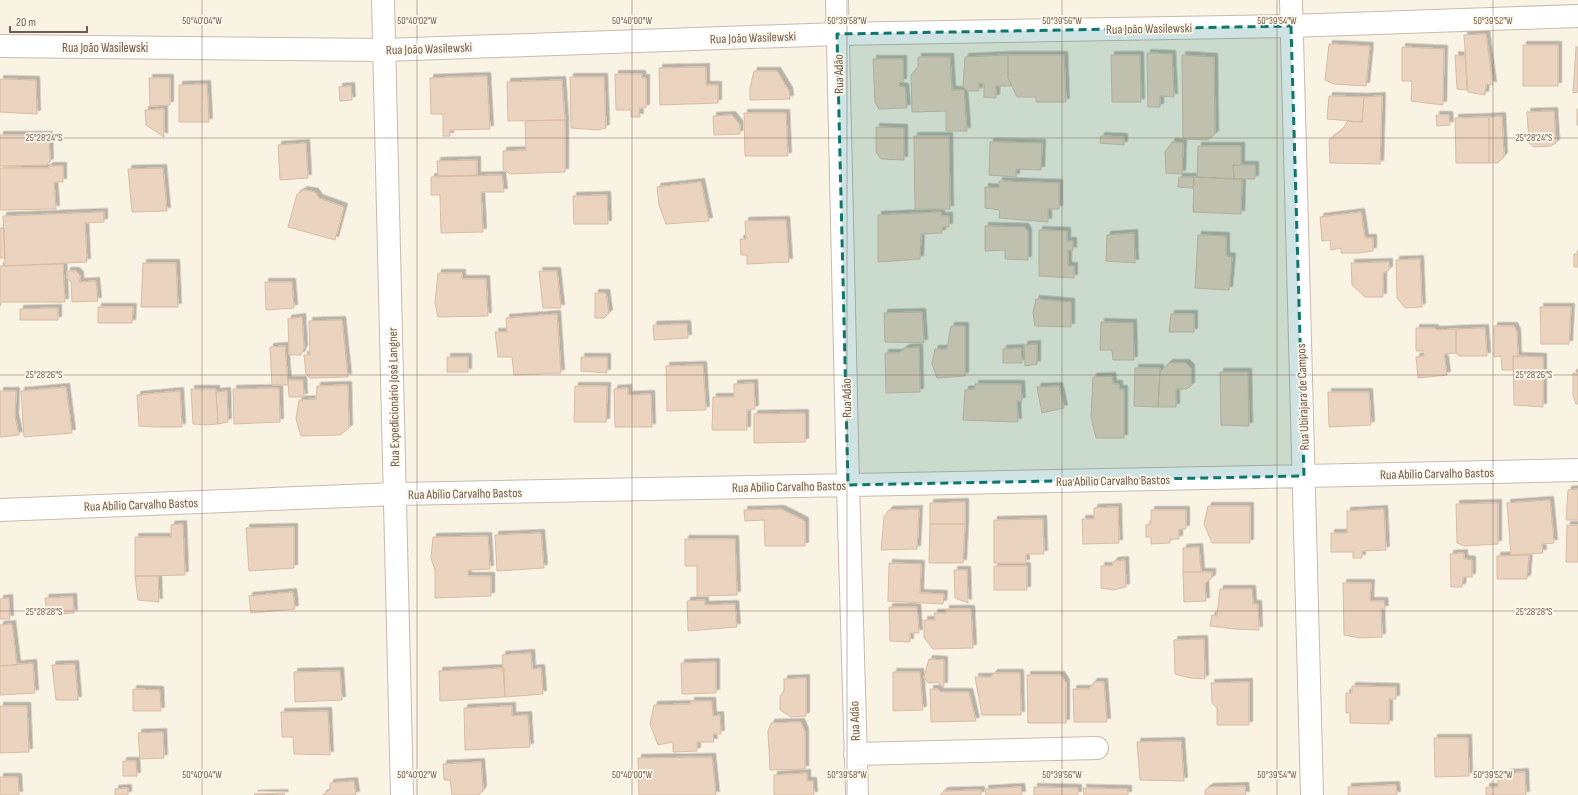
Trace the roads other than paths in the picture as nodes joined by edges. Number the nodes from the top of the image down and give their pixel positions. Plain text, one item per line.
1 (383, 0) edge
2 (836, 0) edge
3 (1291, 0) edge
4 (1578, 16) edge
5 (1291, 26) junction
6 (837, 34) junction
7 (0, 46) edge
8 (385, 50) junction
9 (1578, 470) edge
10 (1304, 476) junction
11 (848, 485) junction
12 (396, 494) junction
13 (0, 510) edge
14 (1097, 748) dead end
15 (855, 754) junction
16 (402, 795) edge
17 (857, 795) edge
18 (1312, 795) edge

1 - 8 street, Rua Expedicionário José Langner
2 - 6 street, Rua Adão
3 - 5 street, Rua Ubirajara de Campos
4 - 5 street, Rua João Wasilewski
5 - 6 street, Rua João Wasilewski
5 - 10 street, Rua Ubirajara de Campos
6 - 8 street, Rua João Wasilewski
6 - 11 street, Rua Adão
7 - 8 street, Rua João Wasilewski
8 - 12 street, Rua Expedicionário José Langner
9 - 10 street, Rua Abílio Carvalho Bastos
10 - 11 street, Rua Abílio Carvalho Bastos
10 - 18 street, Rua Ubirajara de Campos
11 - 12 street, Rua Abílio Carvalho Bastos
11 - 15 street, Rua Adão
12 - 13 street, Rua Abílio Carvalho Bastos
12 - 16 street, Rua Expedicionário José Langner
14 - 15 street
15 - 17 street, Rua Adão

